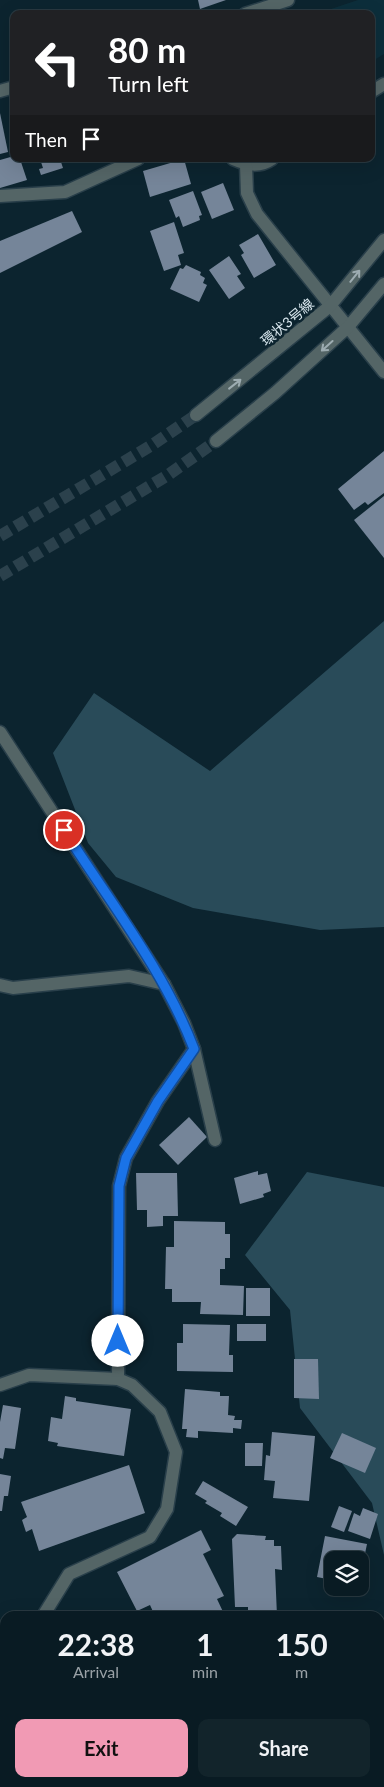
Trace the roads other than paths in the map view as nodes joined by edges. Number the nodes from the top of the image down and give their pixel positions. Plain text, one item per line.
1 (288, 0) edge
2 (257, 10) edge
3 (131, 162) edge
4 (241, 162) edge
5 (268, 162) edge
6 (246, 164) junction
7 (0, 196) edge
8 (384, 240) edge
9 (384, 284) edge
10 (330, 306) junction
11 (348, 327) junction
12 (384, 372) edge
13 (196, 415) tunnel mouth
14 (216, 442) tunnel mouth
15 (0, 732) edge
16 (164, 984) junction
17 (0, 985) edge
18 (194, 1049) junction
19 (214, 1140) dead end
20 (118, 1379) junction
21 (0, 1385) edge
22 (45, 1611) edge

1 - 2 street
3 - 7 street
4 - 6 street
5 - 6 street
6 - 10 street
10 -> 8 street, 環状3号線
9 - 11 street
10 - 11 street
13 -> 10 street, 環状3号線
11 - 12 street
11 -> 14 street
15 - 16 street
16 - 17 street
16 - 18 street
18 - 19 street
18 - 20 street
20 - 21 street
20 - 22 street

